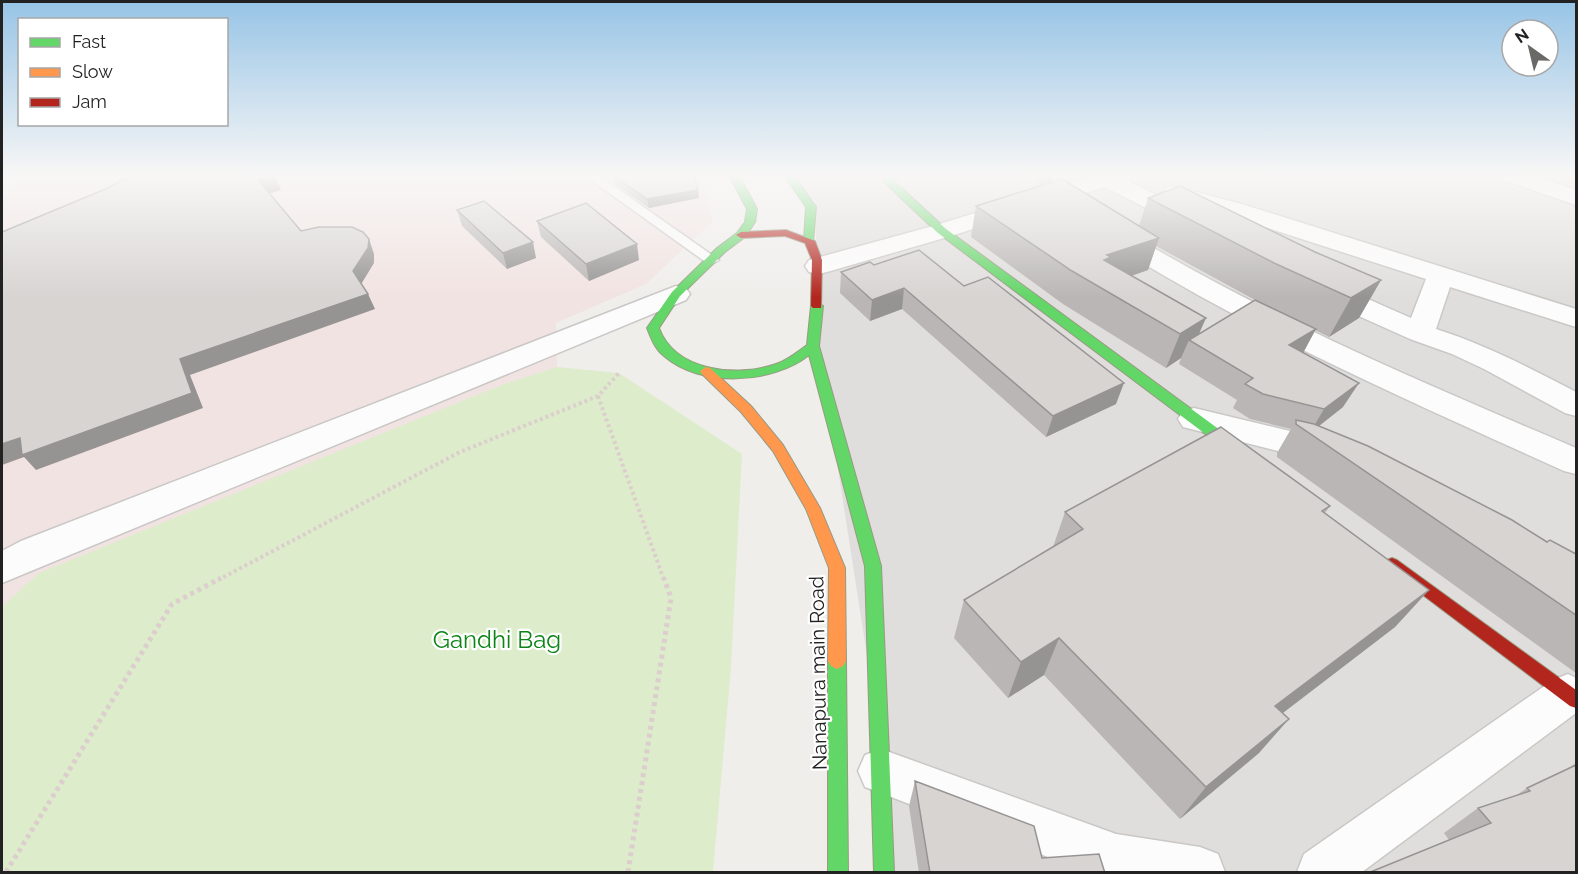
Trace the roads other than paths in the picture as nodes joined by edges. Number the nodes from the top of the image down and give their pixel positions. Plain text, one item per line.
1 (649, 216) edge
2 (751, 216) edge
3 (810, 216) edge
4 (926, 216) edge
5 (989, 216) edge
6 (1085, 216) edge
7 (1183, 216) edge
8 (1254, 216) edge
9 (1207, 230) edge
10 (942, 231) junction
11 (741, 235) junction
12 (809, 240) junction
13 (712, 260) junction
14 (818, 266) junction
15 (1441, 275) junction
16 (1297, 277) edge
17 (670, 302) junction
18 (1576, 318) edge
19 (1420, 333) junction
20 (813, 346) junction
21 (706, 371) junction
22 (1576, 405) edge
23 (1194, 419) junction
24 (1576, 462) edge
25 (1359, 468) edge
26 (1261, 469) edge
27 (1376, 553) edge
28 (2, 568) edge
29 (2, 591) edge
30 (1572, 697) edge
31 (881, 771) junction
32 (1119, 866) edge
33 (838, 873) edge
34 (884, 873) edge
35 (1200, 873) edge
36 (1322, 873) edge

1 - 13 lane
2 - 11 main road
3 - 12 main road
4 - 10 main road
5 - 10 street
6 - 24 street
7 - 9 street
8 - 15 street
10 - 14 street
10 - 23 main road
11 - 12 main road
11 - 13 main road
12 - 14 main road
13 - 17 main road
14 - 20 main road
15 - 18 street
15 - 19 street
16 - 19 street
17 - 21 main road
17 - 28 street
17 - 29 street
19 - 22 street
20 - 21 main road
20 - 31 main road
21 - 33 main road, Nanapura main Road
23 - 25 street
23 - 26 main road
27 - 30 main road
30 - 36 street
31 - 32 street
31 - 34 main road
32 - 35 street

